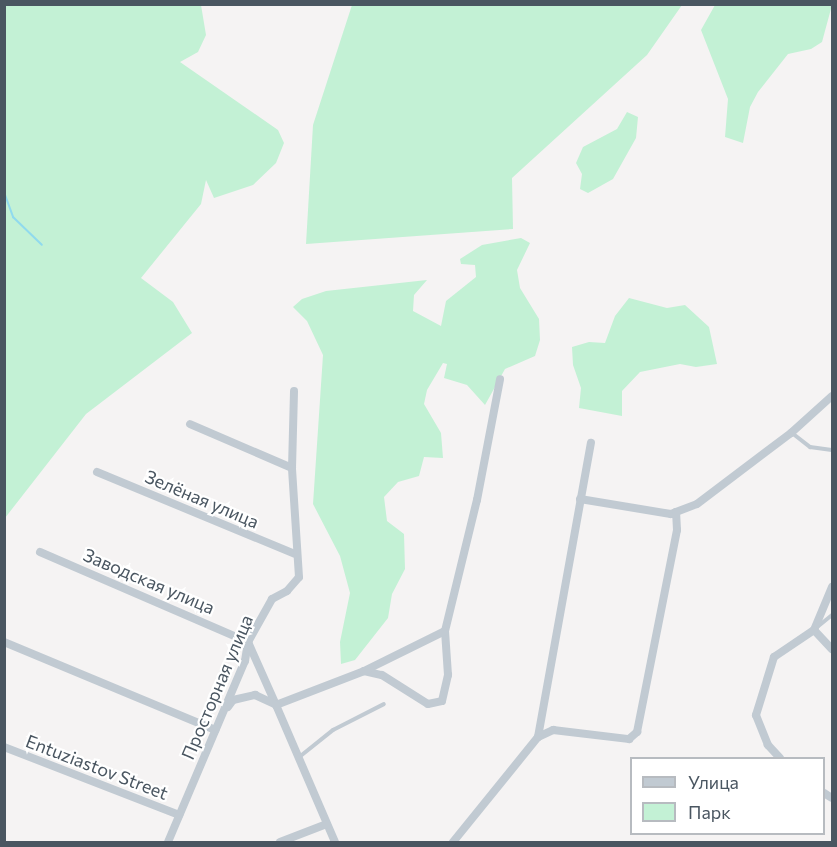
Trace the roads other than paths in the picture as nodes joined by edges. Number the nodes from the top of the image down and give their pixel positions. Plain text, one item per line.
1 (500, 379) dead end
2 (294, 391) dead end
3 (832, 396) edge
4 (190, 424) dead end
5 (791, 433) junction
6 (591, 443) dead end
7 (832, 450) edge
8 (292, 468) junction
9 (97, 472) dead end
10 (580, 499) junction
11 (676, 512) junction
12 (40, 552) dead end
13 (296, 554) junction
14 (832, 587) edge
15 (832, 615) edge
16 (814, 630) junction
17 (445, 631) junction
18 (4, 642) edge
19 (248, 642) junction
20 (832, 649) edge
21 (364, 671) junction
22 (384, 704) dead end
23 (276, 705) junction
24 (219, 721) junction
25 (215, 730) junction
26 (538, 737) junction
27 (4, 747) edge
28 (778, 757) edge
29 (298, 758) junction
30 (179, 815) junction
31 (327, 824) junction
32 (168, 843) edge
33 (280, 843) edge
34 (334, 843) edge
35 (453, 843) edge

1 - 17 street
2 - 8 street
3 - 5 street
4 - 8 street
5 - 7 lane
5 - 11 street
6 - 10 street
8 - 13 street
9 - 13 street, Зелёная улица
10 - 11 street
10 - 26 street
11 - 26 street
12 - 19 street, Заводская улица
13 - 19 street, Просторная улица
14 - 16 street
15 - 16 lane
16 - 20 street
16 - 28 street
17 - 21 street
17 - 21 street
18 - 25 street
19 - 23 street
19 - 24 street, Просторная улица
21 - 23 street
22 - 29 lane
23 - 24 street
23 - 29 street
24 - 25 street, Просторная улица
25 - 30 street, Просторная улица
26 - 35 street
27 - 30 street, Entuziastov Street
29 - 31 street
30 - 32 street, Просторная улица
31 - 33 street
31 - 34 street

